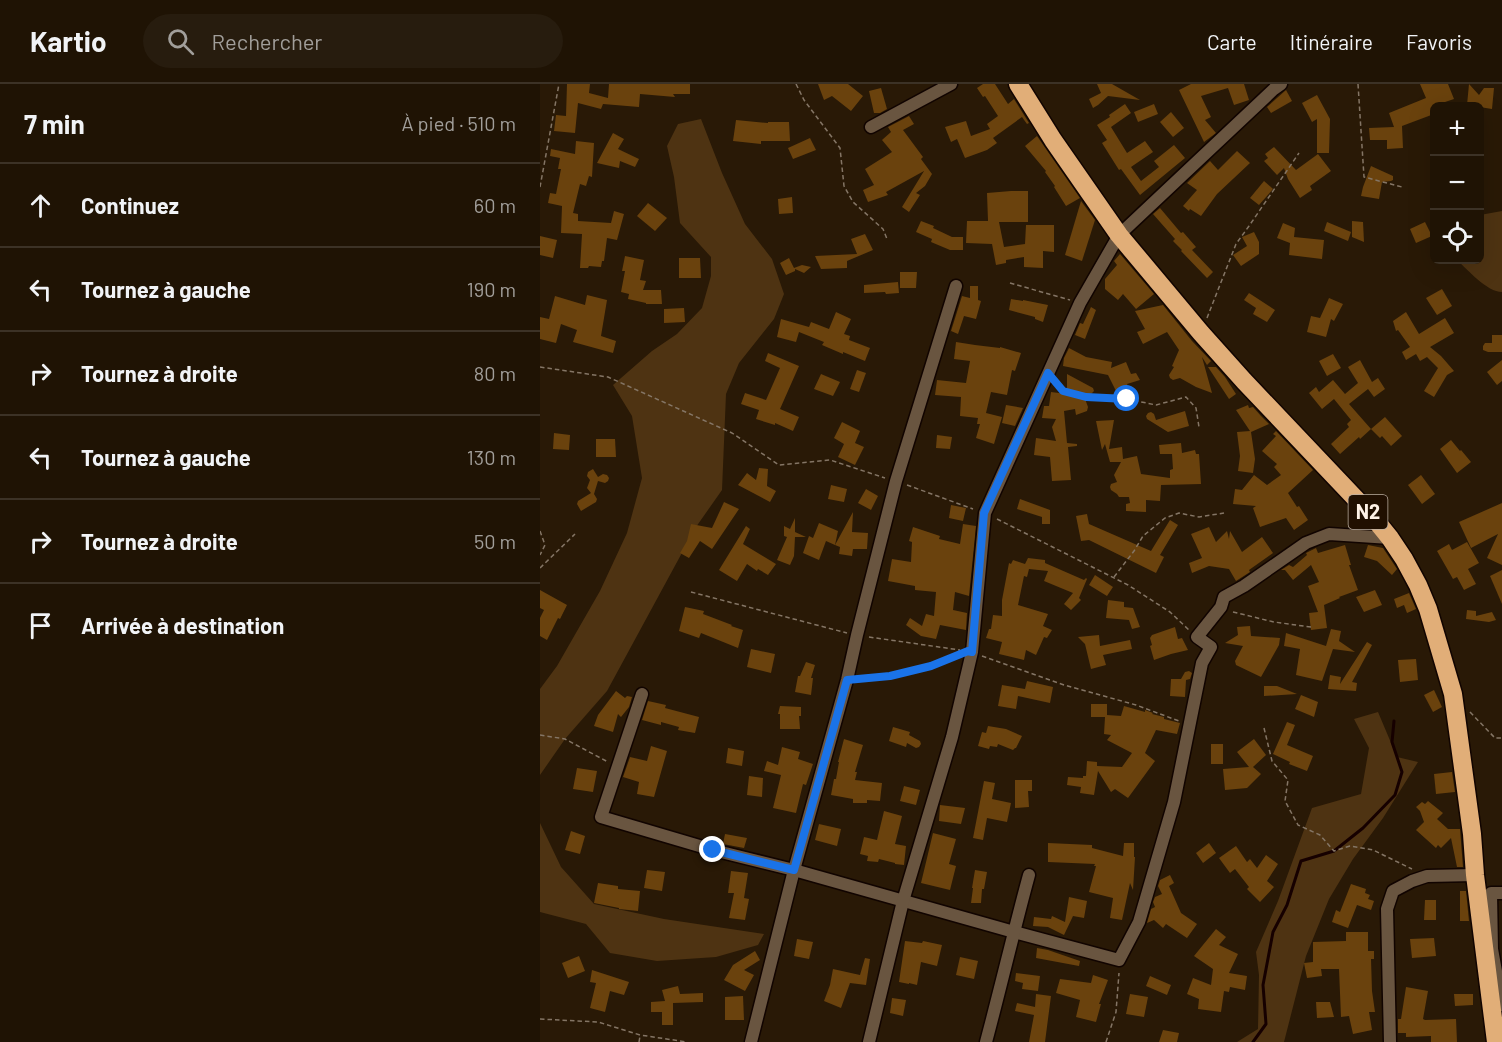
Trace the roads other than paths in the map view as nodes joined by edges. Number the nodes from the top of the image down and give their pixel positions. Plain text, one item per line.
1 (951, 84) edge
2 (1018, 84) edge
3 (1281, 84) edge
4 (871, 128) dead end
5 (1119, 235) junction
6 (956, 286) dead end
7 (1390, 538) junction
8 (642, 694) dead end
9 (794, 870) junction
10 (1029, 875) dead end
11 (1475, 876) junction
12 (1502, 893) edge
13 (903, 901) junction
14 (1014, 932) junction
15 (1499, 1008) edge
16 (751, 1042) edge
17 (869, 1042) edge
18 (986, 1042) edge
19 (1390, 1042) edge
20 (1497, 1042) edge

1 - 4 street
2 - 5 highway, N2
3 - 5 street
5 - 7 highway, N2
5 - 13 street
6 - 9 street
7 - 11 highway, N2
7 - 14 street
8 - 9 street
9 - 13 street
9 - 16 street
10 - 14 street
11 - 15 highway, N2
11 - 19 street
12 - 15 street
13 - 14 street
13 - 17 street
14 - 18 street
15 - 20 highway, N2

